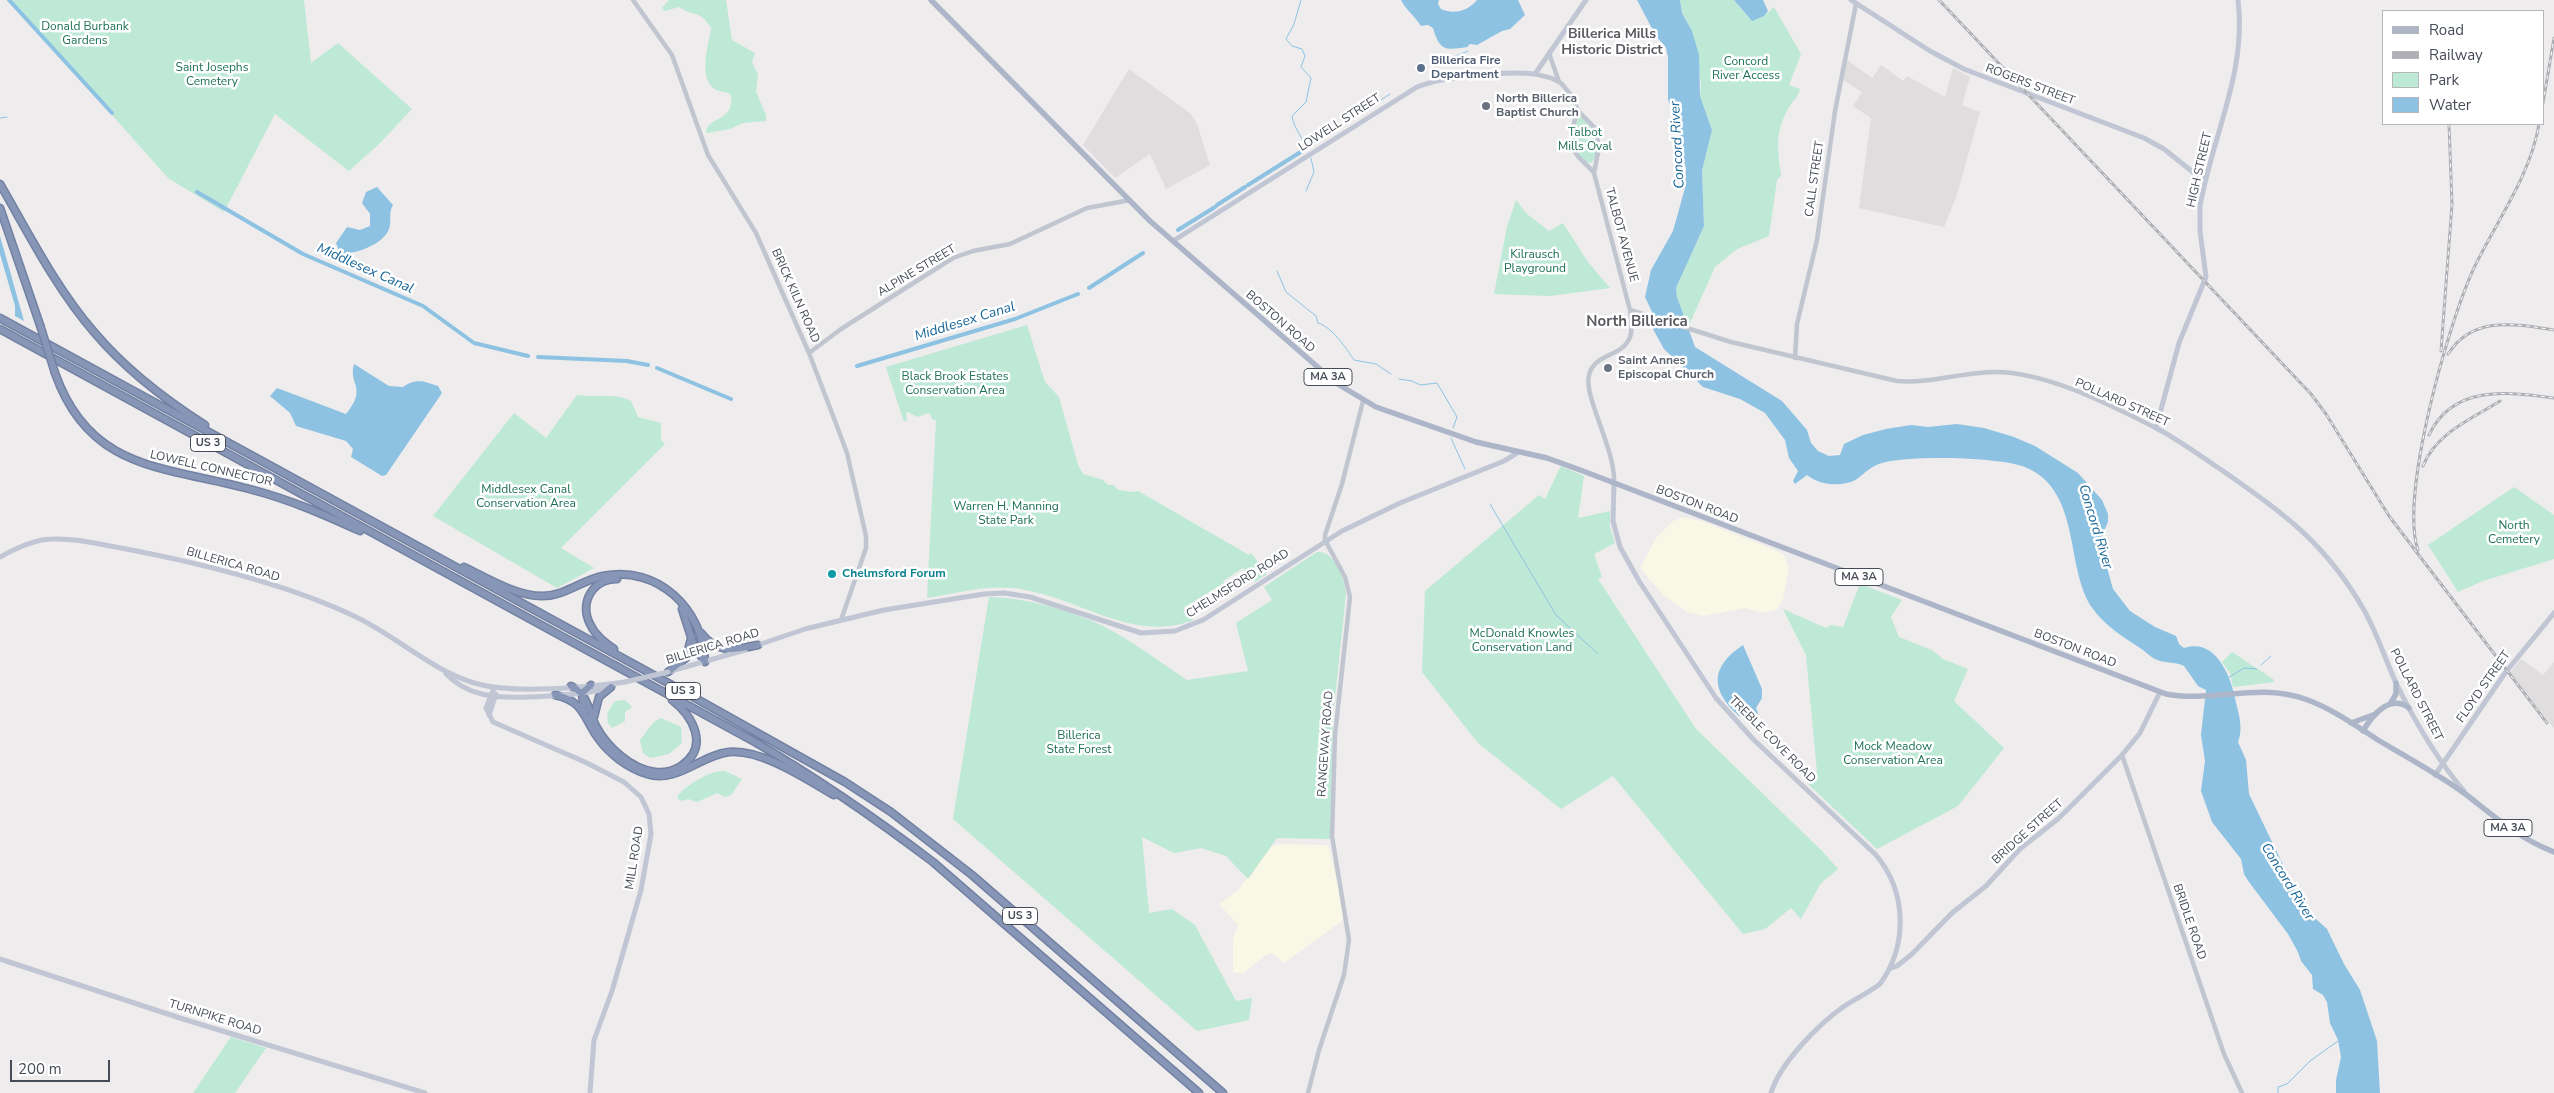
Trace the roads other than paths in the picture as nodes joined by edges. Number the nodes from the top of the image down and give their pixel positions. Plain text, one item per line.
1 (633, 0) edge
2 (931, 0) edge
3 (1586, 0) edge
4 (1851, 0) edge
5 (2238, 0) edge
6 (1856, 4) junction
7 (1549, 53) junction
8 (1535, 74) junction
9 (1559, 82) junction
10 (1577, 109) junction
11 (1594, 173) junction
12 (2206, 179) junction
13 (0, 184) edge
14 (1130, 200) junction
15 (0, 208) edge
16 (1173, 242) junction
17 (1630, 310) junction
18 (0, 318) edge
19 (0, 330) edge
20 (809, 353) junction
21 (1796, 358) junction
22 (1363, 401) junction
23 (2156, 428) junction
24 (248, 453) junction
25 (1517, 453) junction
26 (1614, 483) junction
27 (1326, 540) junction
28 (417, 546) junction
29 (0, 557) edge
30 (416, 557) junction
31 (2554, 613) edge
32 (841, 620) junction
33 (696, 627) junction
34 (806, 629) joint
35 (691, 636) junction
36 (758, 645) junction
37 (705, 662) junction
38 (633, 664) junction
39 (444, 672) junction
40 (668, 672) junction
41 (625, 682) junction
42 (2396, 683) junction
43 (648, 684) junction
44 (591, 685) junction
45 (570, 686) junction
46 (496, 688) junction
47 (611, 688) junction
48 (2160, 692) junction
49 (582, 693) junction
50 (555, 695) junction
51 (493, 696) junction
52 (2390, 704) junction
53 (2409, 708) junction
54 (2375, 714) junction
55 (586, 718) junction
56 (594, 721) junction
57 (2351, 723) junction
58 (2363, 731) junction
59 (2122, 755) junction
60 (2449, 755) junction
61 (2436, 756) junction
62 (2442, 766) junction
63 (2435, 775) junction
64 (2468, 796) junction
65 (861, 809) junction
66 (2554, 852) edge
67 (0, 958) edge
68 (1889, 969) junction
69 (425, 1093) edge
70 (590, 1093) edge
71 (1199, 1093) edge
72 (1222, 1093) edge
73 (1308, 1093) edge
74 (1771, 1093) edge
75 (2242, 1093) edge

1 - 20 street, BRICK KILN ROAD
2 - 14 main road, BOSTON ROAD / MA 3A
3 - 7 main road
4 - 6 main road, ROGERS STREET
5 - 12 main road, HIGH STREET
6 - 12 main road, ROGERS STREET
6 - 21 street, CALL STREET
7 - 8 main road
7 - 9 street, TALBOT AVENUE
8 - 9 street
8 - 16 main road, LOWELL STREET
9 - 10 street, TALBOT AVENUE
10 - 11 street, TALBOT AVENUE
10 - 11 street, TALBOT AVENUE
11 - 17 street, TALBOT AVENUE
12 - 23 main road, HIGH STREET
13 - 24 highway
14 - 16 main road, BOSTON ROAD / MA 3A
14 - 20 street, ALPINE STREET
15 - 30 highway, LOWELL CONNECTOR, bridge
16 - 22 main road, BOSTON ROAD / MA 3A
17 - 21 street, POLLARD STREET
17 - 26 street, TREBLE COVE ROAD
18 - 24 highway, US 3
19 - 30 highway, US 3
20 - 32 street, BRICK KILN ROAD
21 - 23 street, POLLARD STREET
22 - 25 main road, BOSTON ROAD / MA 3A
22 - 27 street
23 - 42 main road, POLLARD STREET
24 - 28 highway, US 3
25 - 26 main road, BOSTON ROAD / MA 3A
25 - 27 main road, CHELMSFORD ROAD
26 - 48 main road, BOSTON ROAD / MA 3A
26 - 68 main road, TREBLE COVE ROAD
27 - 32 main road, CHELMSFORD ROAD
27 - 73 street, RANGEWAY ROAD
28 - 33 highway
28 - 38 highway, US 3
29 - 39 main road, BILLERICA ROAD
30 - 43 highway, US 3
31 - 60 main road, FLOYD STREET
32 - 34 main road, CHELMSFORD ROAD
33 - 36 highway
33 - 37 highway
34 - 36 main road, BILLERICA ROAD
35 - 37 highway
35 - 38 highway
35 - 40 highway
36 - 37 main road, BILLERICA ROAD
37 - 40 main road, BILLERICA ROAD
38 - 72 highway, US 3
39 - 46 main road, BILLERICA ROAD
39 - 51 main road, BILLERICA ROAD
40 - 41 main road, BILLERICA ROAD, bridge
41 - 44 main road, BILLERICA ROAD
41 - 47 main road, BILLERICA ROAD
42 - 52 main road
42 - 53 main road, POLLARD STREET
43 - 56 highway
43 - 65 highway, US 3
44 - 45 main road, BILLERICA ROAD
44 - 49 highway
45 - 46 main road, BILLERICA ROAD
45 - 49 highway
46 - 51 main road, MILL ROAD
47 - 49 main road, BILLERICA ROAD
47 - 56 highway
48 - 57 main road, BOSTON ROAD / MA 3A
48 - 59 main road, BRIDGE STREET
49 - 50 main road, BILLERICA ROAD
49 - 55 highway
49 - 56 highway
50 - 51 main road, BILLERICA ROAD
50 - 55 highway
51 - 70 main road, MILL ROAD
52 - 53 main road
52 - 54 main road
53 - 61 main road, POLLARD STREET
54 - 57 main road
54 - 58 main road
55 - 65 highway
57 - 58 main road, BOSTON ROAD / MA 3A
58 - 63 main road, BOSTON ROAD / MA 3A
59 - 68 main road, BRIDGE STREET
59 - 75 street, BRIDLE ROAD
60 - 61 main road
60 - 62 main road, FLOYD STREET
61 - 62 main road, POLLARD STREET
62 - 63 main road, FLOYD STREET
62 - 64 main road, POLLARD STREET
63 - 64 main road, BOSTON ROAD / MA 3A
64 - 66 main road, BOSTON ROAD / MA 3A
65 - 71 highway, US 3
67 - 69 main road, TURNPIKE ROAD
68 - 74 main road, TREBLE COVE ROAD

